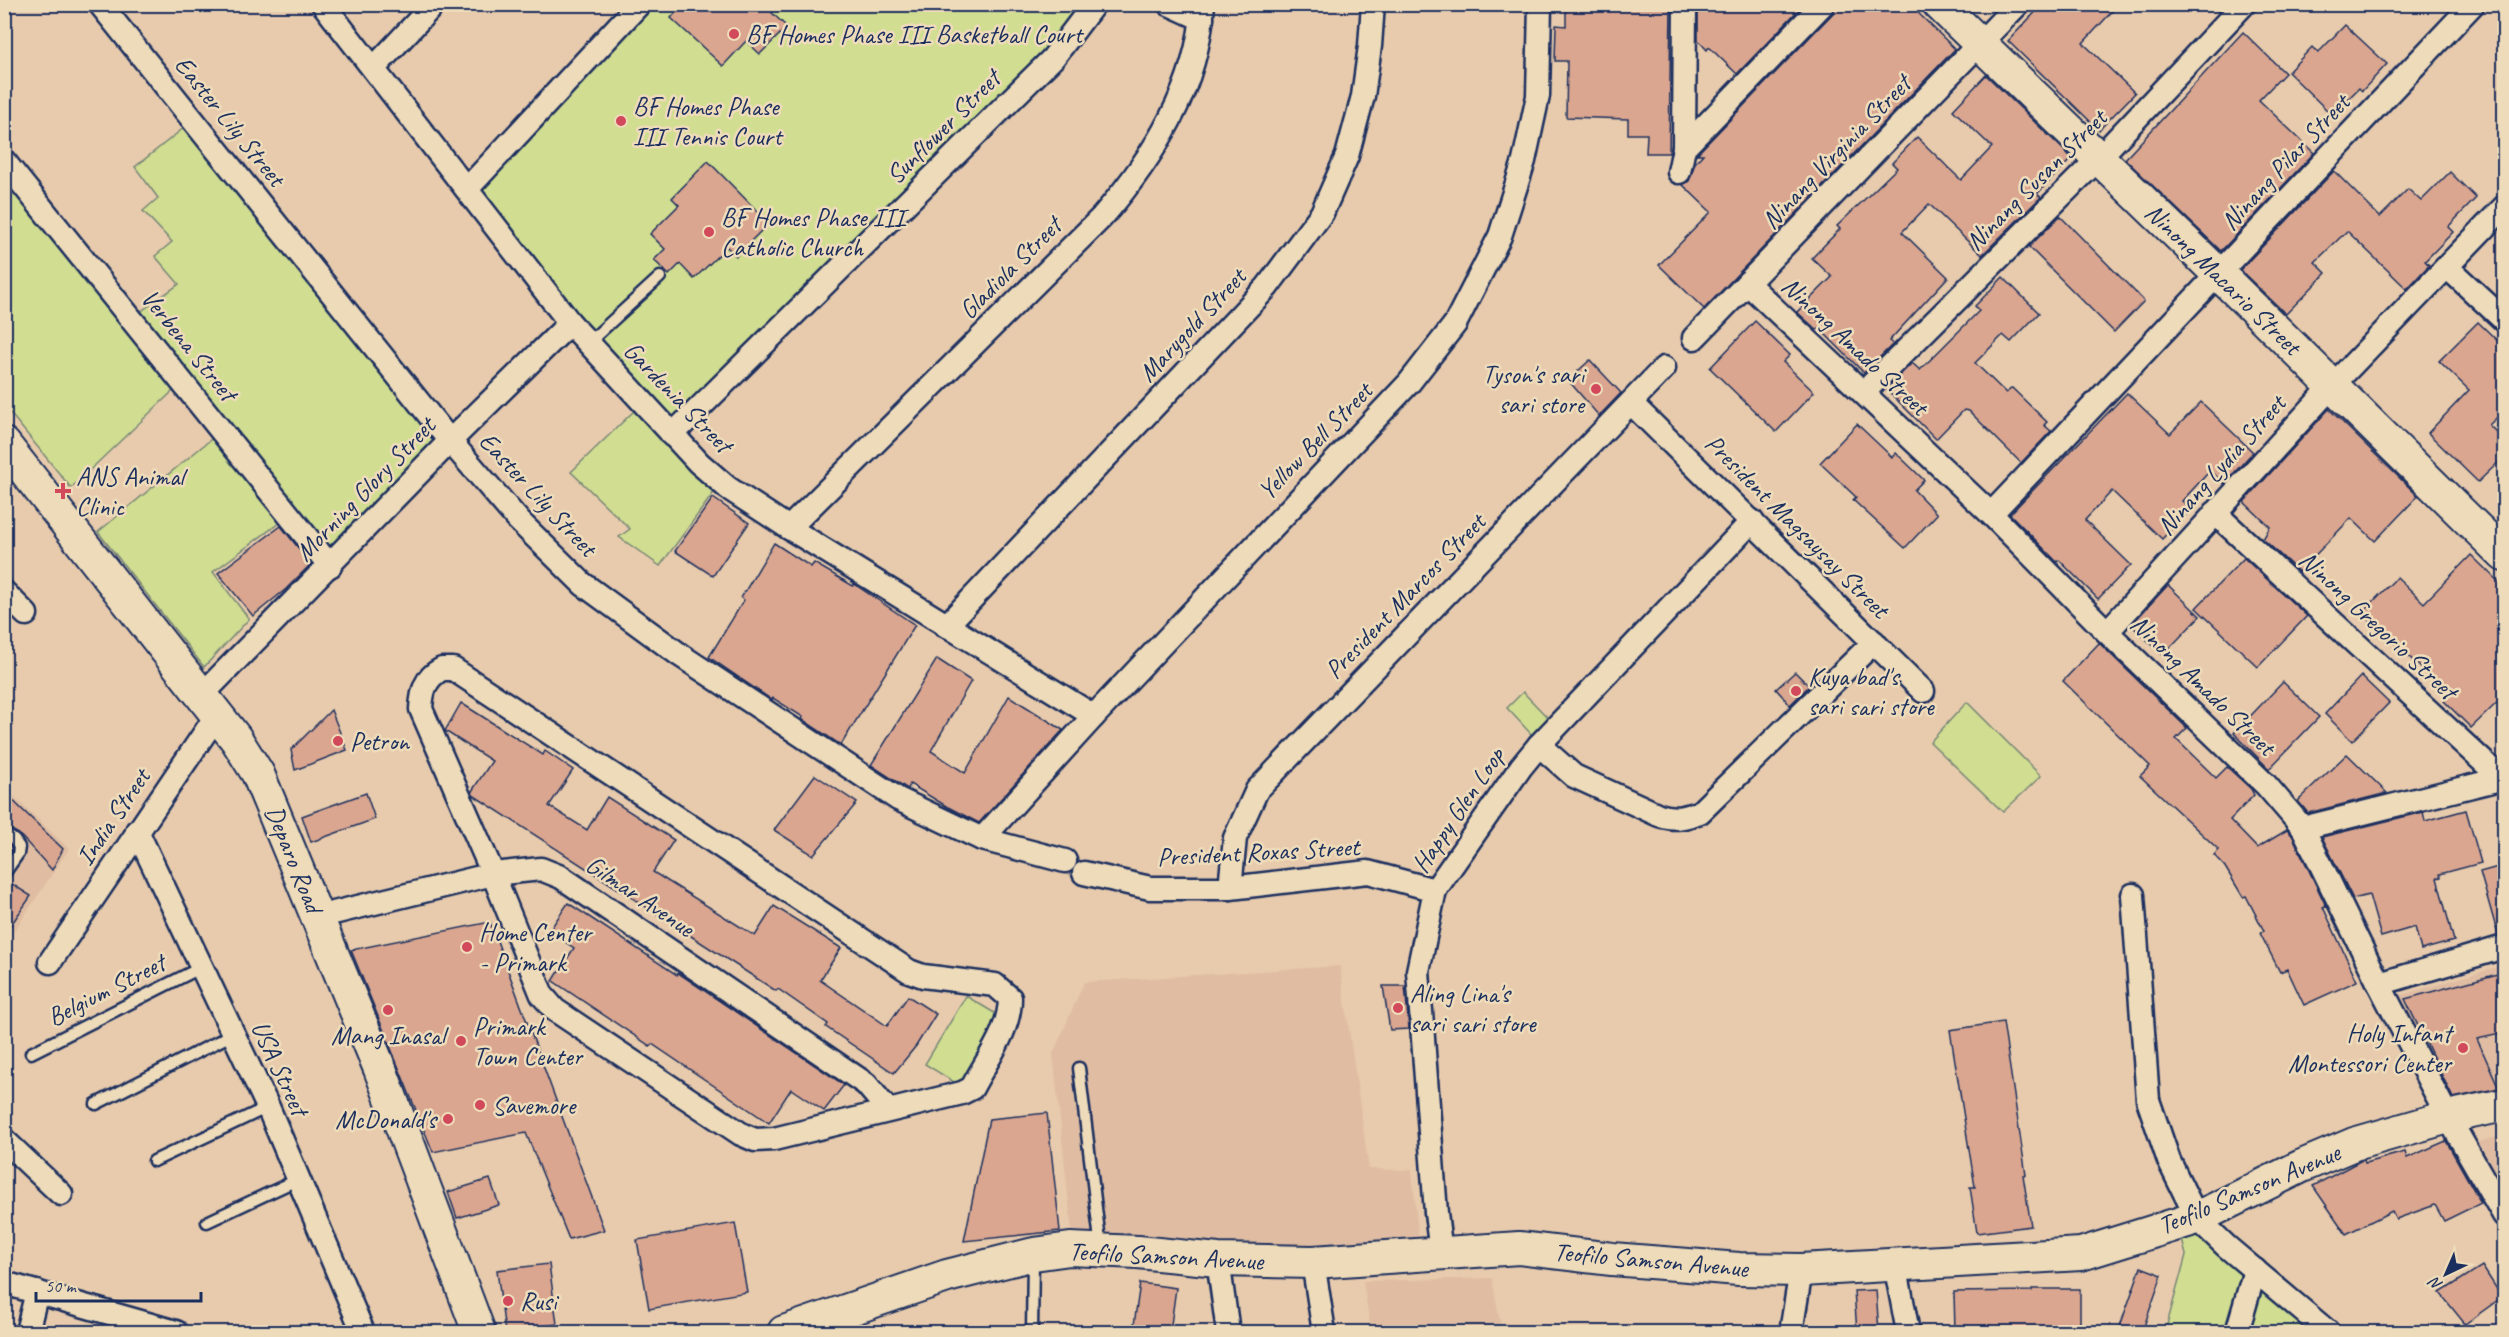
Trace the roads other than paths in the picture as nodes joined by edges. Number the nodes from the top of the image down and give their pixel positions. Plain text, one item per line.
1 (100, 4) edge
2 (323, 4) edge
3 (434, 4) edge
4 (639, 4) edge
5 (1094, 4) edge
6 (1169, 4) edge
7 (1372, 4) edge
8 (1540, 4) edge
9 (1823, 4) edge
10 (1939, 4) edge
11 (2018, 4) edge
12 (2244, 4) edge
13 (2473, 4) edge
14 (1689, 9) edge
15 (1202, 12) edge
16 (1980, 44) junction
17 (374, 68) junction
18 (1684, 148) junction
19 (2098, 159) junction
20 (4, 160) edge
21 (1679, 172) dead end
22 (467, 189) junction
23 (2505, 207) edge
24 (2447, 267) junction
25 (2219, 274) junction
26 (660, 277) dead end
27 (1747, 283) junction
28 (2505, 320) edge
29 (570, 323) junction
30 (1694, 338) dead end
31 (588, 344) junction
32 (1664, 368) dead end
33 (2332, 386) junction
34 (1864, 392) junction
35 (1631, 403) junction
36 (672, 435) junction
37 (450, 441) junction
38 (4, 444) edge
39 (2215, 513) junction
40 (1991, 514) junction
41 (1752, 520) junction
42 (789, 528) junction
43 (2505, 555) edge
44 (330, 566) junction
45 (4, 592) edge
46 (26, 614) dead end
47 (946, 626) junction
48 (2107, 632) junction
49 (1874, 642) junction
50 (1923, 691) dead end
51 (209, 705) junction
52 (1094, 716) junction
53 (1539, 745) junction
54 (2503, 779) edge
55 (2303, 828) junction
56 (137, 831) junction
57 (4, 833) edge
58 (982, 839) junction
59 (1075, 867) joint
60 (4, 874) edge
61 (493, 874) junction
62 (1230, 888) junction
63 (1435, 890) junction
64 (2133, 895) dead end
65 (317, 917) junction
66 (2505, 947) edge
67 (53, 957) dead end
68 (200, 968) junction
69 (2379, 984) junction
70 (233, 1034) junction
71 (31, 1053) dead end
72 (1079, 1068) dead end
73 (96, 1104) dead end
74 (2505, 1106) edge
75 (268, 1107) junction
76 (888, 1110) junction
77 (2448, 1118) junction
78 (4, 1140) edge
79 (154, 1161) dead end
80 (299, 1179) junction
81 (61, 1194) dead end
82 (2505, 1215) edge
83 (2197, 1218) junction
84 (207, 1222) dead end
85 (1101, 1251) junction
86 (1441, 1253) junction
87 (1034, 1254) junction
88 (1218, 1260) junction
89 (1313, 1262) junction
90 (1894, 1264) junction
91 (1801, 1270) junction
92 (2255, 1270) junction
93 (4, 1283) edge
94 (37, 1292) junction
95 (105, 1322) edge
96 (27, 1332) edge
97 (176, 1332) edge
98 (363, 1332) edge
99 (479, 1332) edge
100 (784, 1332) edge
101 (1032, 1332) edge
102 (1228, 1332) edge
103 (1324, 1332) edge
104 (1791, 1332) edge
105 (1908, 1332) edge
106 (2237, 1332) edge
107 (2328, 1332) edge

1 - 37 street, Easter Lily Street
2 - 17 street, Gardenia Street
3 - 17 street
4 - 22 street
5 - 36 street, Sunflower Street
6 - 15 street
7 - 47 street, Marygold Street
8 - 52 street, Yellow Bell Street
9 - 18 street
10 - 16 main road, Ninong Macario Street
11 - 16 street, Ninang Virginia Street
12 - 19 street, Ninang Susan Street
13 - 25 street, Ninang Pilar Street
14 - 18 street
15 - 42 street, Gladiola Street
16 - 19 main road, Ninong Macario Street
16 - 27 street, Ninang Virginia Street
17 - 22 street, Gardenia Street
18 - 21 street
19 - 25 main road, Ninong Macario Street
19 - 34 street, Ninang Susan Street
20 - 44 street, Verbena Street
22 - 29 street, Gardenia Street
23 - 24 street, Ninang Lydia Street
24 - 28 street
24 - 33 street, Ninang Lydia Street
25 - 33 main road, Ninong Macario Street
25 - 40 street, Ninang Pilar Street
26 - 31 lane
27 - 30 street, Ninang Virginia Street
27 - 34 street, Ninong Amado Street
29 - 31 street, Gardenia Street
29 - 37 street, Morning Glory Street
31 - 36 street, Gardenia Street
32 - 35 street, President Marcos Street
33 - 39 street, Ninang Lydia Street
33 - 43 main road, Ninong Macario Street
34 - 40 street, Ninong Amado Street
35 - 41 street, President Magsaysay Street
35 - 62 street, President Marcos Street
36 - 42 street, Gardenia Street
37 - 44 street, Morning Glory Street
37 - 58 street, Easter Lily Street
38 - 51 main road, Deparo Road
39 - 48 street, Ninang Lydia Street
39 - 54 street, Ninong Gregorio Street
40 - 48 street, Ninong Amado Street
41 - 49 street, President Magsaysay Street
41 - 53 street, Happy Glen Loop
42 - 47 street, Gardenia Street
44 - 51 street, Morning Glory Street
45 - 46 street
47 - 52 street, Gardenia Street
48 - 55 street, Ninong Amado Street
49 - 50 street, President Magsaysay Street
49 - 53 street
51 - 56 street, India Street
51 - 65 main road, Deparo Road
52 - 58 street, Yellow Bell Street
53 - 63 street, Happy Glen Loop
54 - 55 street
55 - 69 street, Ninong Amado Street
56 - 67 street, India Street
56 - 68 street, USA Street
57 - 60 lane
58 - 59 street, Easter Lily Street
59 - 62 street, President Roxas Street
61 - 65 street, Gilmar Avenue
61 - 76 street, Gilmar Avenue
61 - 76 street
61 - 76 street
62 - 63 street, President Roxas Street
63 - 86 street, Happy Glen Loop
64 - 83 street
65 - 99 main road, Deparo Road
66 - 69 street
68 - 70 street, USA Street
68 - 71 lane, Belgium Street
69 - 77 street, Ninong Amado Street
70 - 73 lane
70 - 75 street, USA Street
72 - 85 lane
74 - 77 main road, Teofilo Samson Avenue
75 - 79 lane
75 - 80 street, USA Street
77 - 82 street, Ninong Amado Street
77 - 83 main road, Teofilo Samson Avenue
78 - 81 street
80 - 84 lane
80 - 98 street, USA Street
83 - 90 main road, Teofilo Samson Avenue
83 - 92 street
85 - 87 main road, Teofilo Samson Avenue
85 - 88 main road, Teofilo Samson Avenue
86 - 89 main road, Teofilo Samson Avenue
86 - 91 main road, Teofilo Samson Avenue
87 - 100 main road, Teofilo Samson Avenue
87 - 101 lane
88 - 89 main road, Teofilo Samson Avenue
88 - 102 street
89 - 103 street
90 - 91 main road, Teofilo Samson Avenue
90 - 105 street
91 - 104 street
92 - 106 street
92 - 107 street
93 - 94 street
94 - 95 street
94 - 96 street
95 - 97 street

